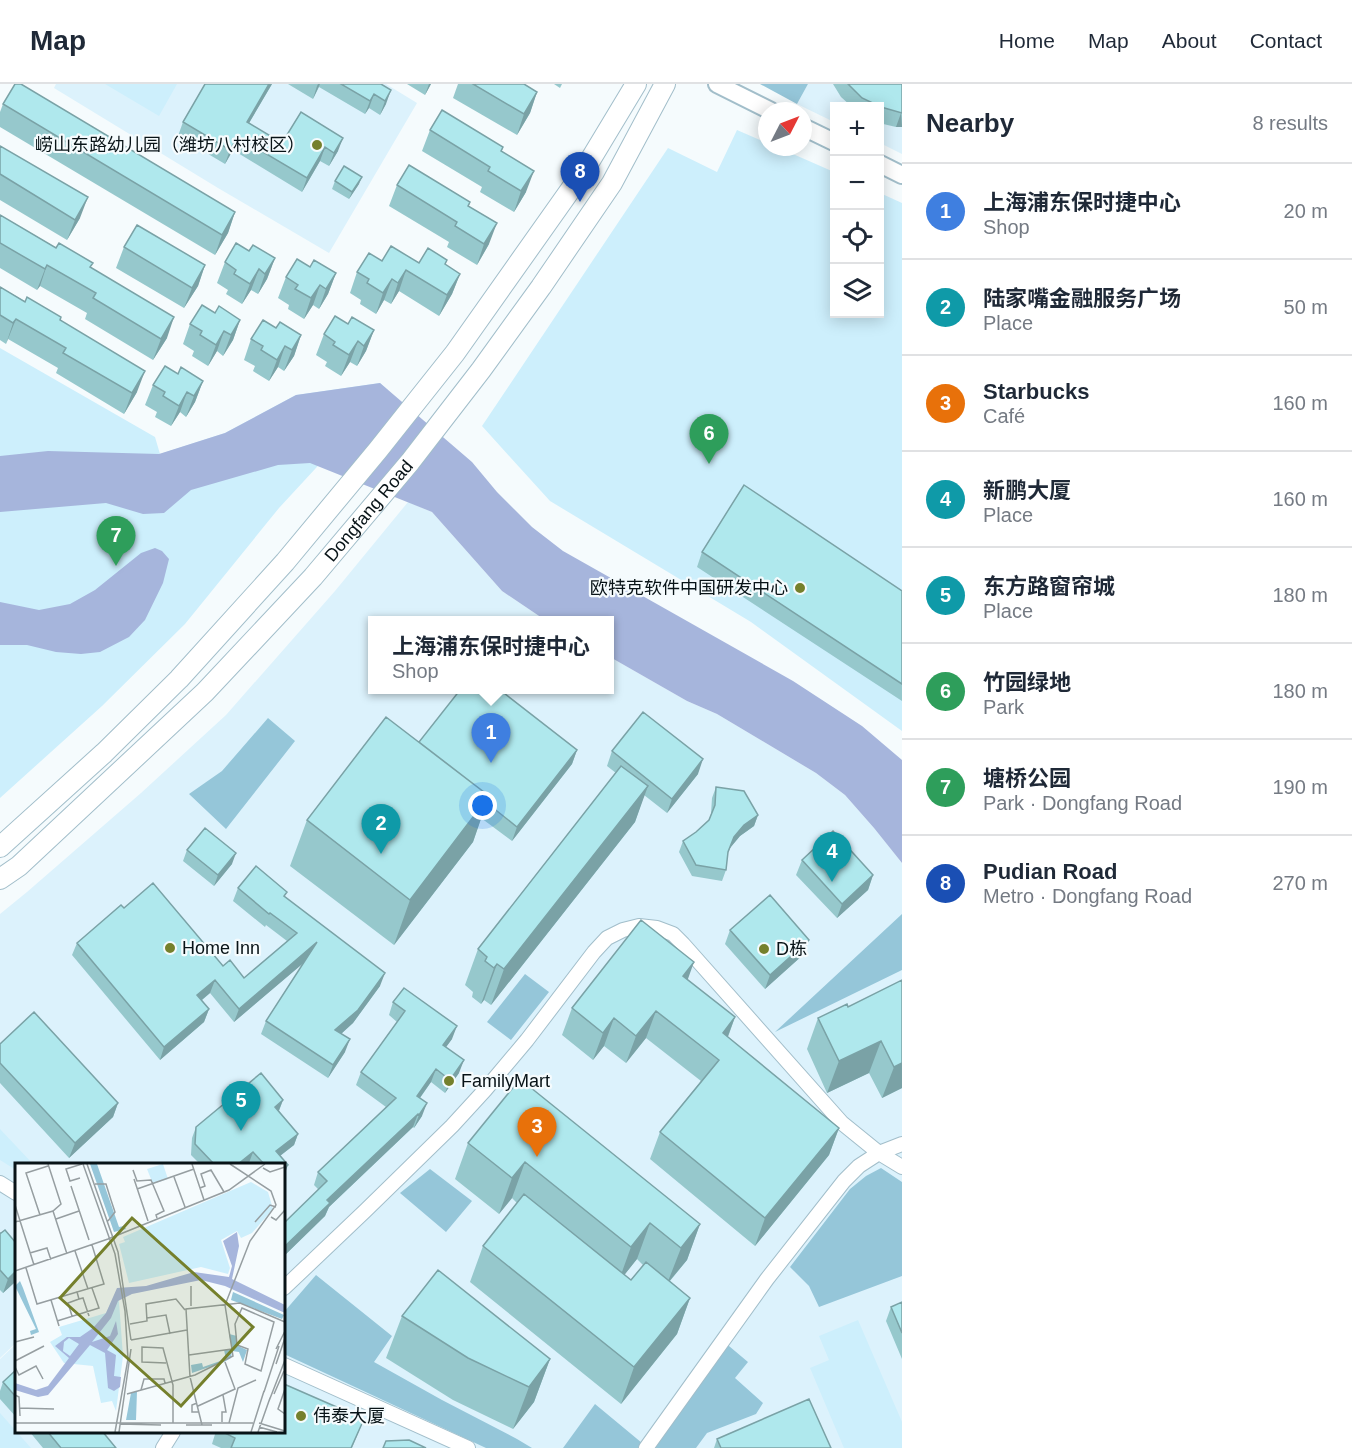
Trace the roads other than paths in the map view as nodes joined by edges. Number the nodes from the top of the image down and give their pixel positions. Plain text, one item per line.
1 (636, 84) edge
2 (665, 84) edge
3 (717, 84) edge
4 (758, 104) edge
5 (812, 131) edge
6 (830, 140) edge
7 (884, 166) edge
8 (902, 175) edge
9 (0, 847) edge
10 (0, 879) edge
11 (902, 1144) edge
12 (879, 1153) junction
13 (902, 1167) edge
14 (0, 1183) edge
15 (15, 1192) edge
16 (285, 1287) edge
17 (285, 1365) edge
18 (173, 1433) edge
19 (163, 1448) edge
20 (468, 1448) edge
21 (646, 1448) edge

1 - 9 main road, Dongfang Road
2 - 10 main road, Dongfang Road
3 - 4 street
5 - 6 street
7 - 8 street
11 - 12 street
12 - 13 street
12 - 16 street
12 - 21 street
14 - 15 street
17 - 20 street
18 - 19 street

